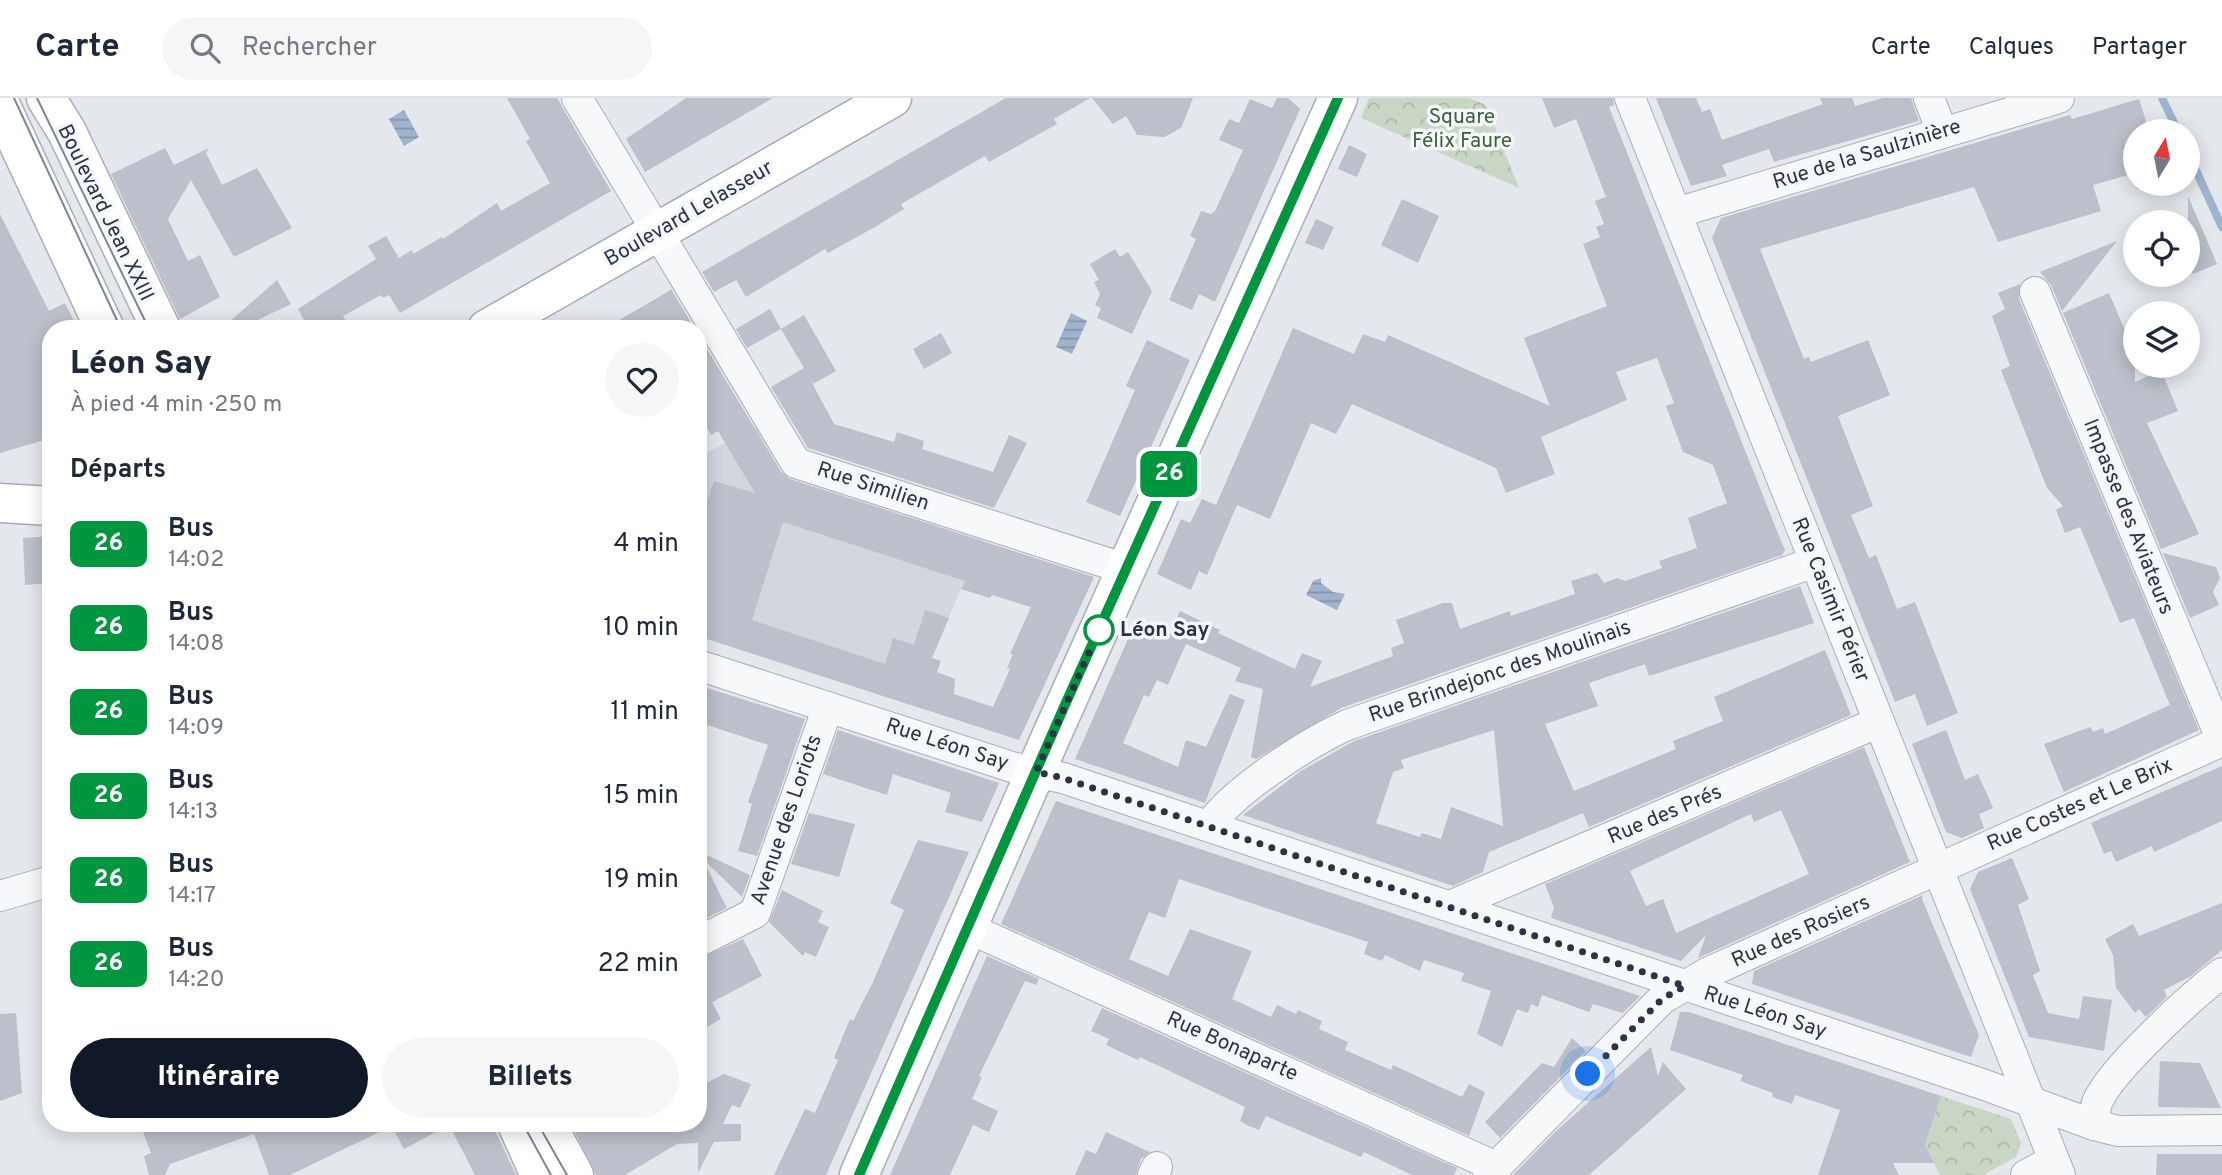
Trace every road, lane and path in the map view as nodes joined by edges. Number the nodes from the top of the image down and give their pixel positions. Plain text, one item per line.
1 (46, 98) edge
2 (577, 98) edge
3 (892, 98) edge
4 (1338, 98) edge
5 (1630, 98) edge
6 (1929, 98) edge
7 (2059, 98) edge
8 (0, 104) edge
9 (1942, 132) junction
10 (1676, 213) junction
11 (658, 231) junction
12 (2035, 292) dead end
13 (101, 320) edge
14 (157, 320) edge
15 (503, 320) edge
16 (42, 491) edge
17 (4, 502) edge
18 (42, 505) edge
19 (1815, 562) junction
20 (1126, 569) junction
21 (707, 668) edge
22 (828, 707) junction
23 (1879, 722) junction
24 (2222, 741) edge
25 (1036, 772) junction
26 (1209, 826) junction
27 (1938, 870) junction
28 (42, 884) edge
29 (0, 897) edge
30 (1450, 906) junction
31 (968, 928) junction
32 (707, 937) edge
33 (2222, 973) edge
34 (1685, 986) junction
35 (2033, 1102) junction
36 (2094, 1125) junction
37 (2222, 1130) edge
38 (521, 1132) edge
39 (550, 1132) edge
40 (2057, 1167) edge
41 (1492, 1171) edge
42 (540, 1175) edge
43 (574, 1175) edge
44 (859, 1175) edge
45 (2026, 1175) edge

1 - 14 street, Boulevard Jean XXIII
2 - 11 street, Rue Similien
3 - 11 street, Boulevard Lelasseur
4 - 20 street
5 - 10 street, Rue Casimir Périer
6 - 9 street
7 - 9 street, Rue de la Saulzinière
8 - 13 street
9 - 10 street, Rue de la Saulzinière
10 - 19 street, Rue Casimir Périer
11 - 15 street, Boulevard Lelasseur
11 - 20 street, Rue Similien
12 - 24 street, Impasse des Aviateurs
16 - 17 street
17 - 18 street
19 - 23 street, Rue Casimir Périer
19 - 26 street, Rue Brindejonc des Moulinais
20 - 25 street
21 - 22 street, Rue Léon Say
22 - 25 street, Rue Léon Say
22 - 32 street, Avenue des Loriots
23 - 27 street, Rue Casimir Périer
23 - 30 street, Rue des Prés
24 - 27 street, Rue Costes et Le Brix
25 - 26 street, Rue Léon Say
25 - 31 street
26 - 30 street, Rue Léon Say
27 - 34 street, Rue des Rosiers
27 - 35 street, Rue Casimir Périer
28 - 29 street
30 - 34 street, Rue Léon Say
31 - 41 street, Rue Bonaparte
31 - 44 street
33 - 36 street
34 - 35 street, Rue Léon Say
34 - 41 street, Rue des Rosiers
35 - 36 street, Rue Léon Say
35 - 40 street, Rue Casimir Périer
36 - 37 street, Rue Léon Say
38 - 42 street
39 - 43 street
40 - 45 street

